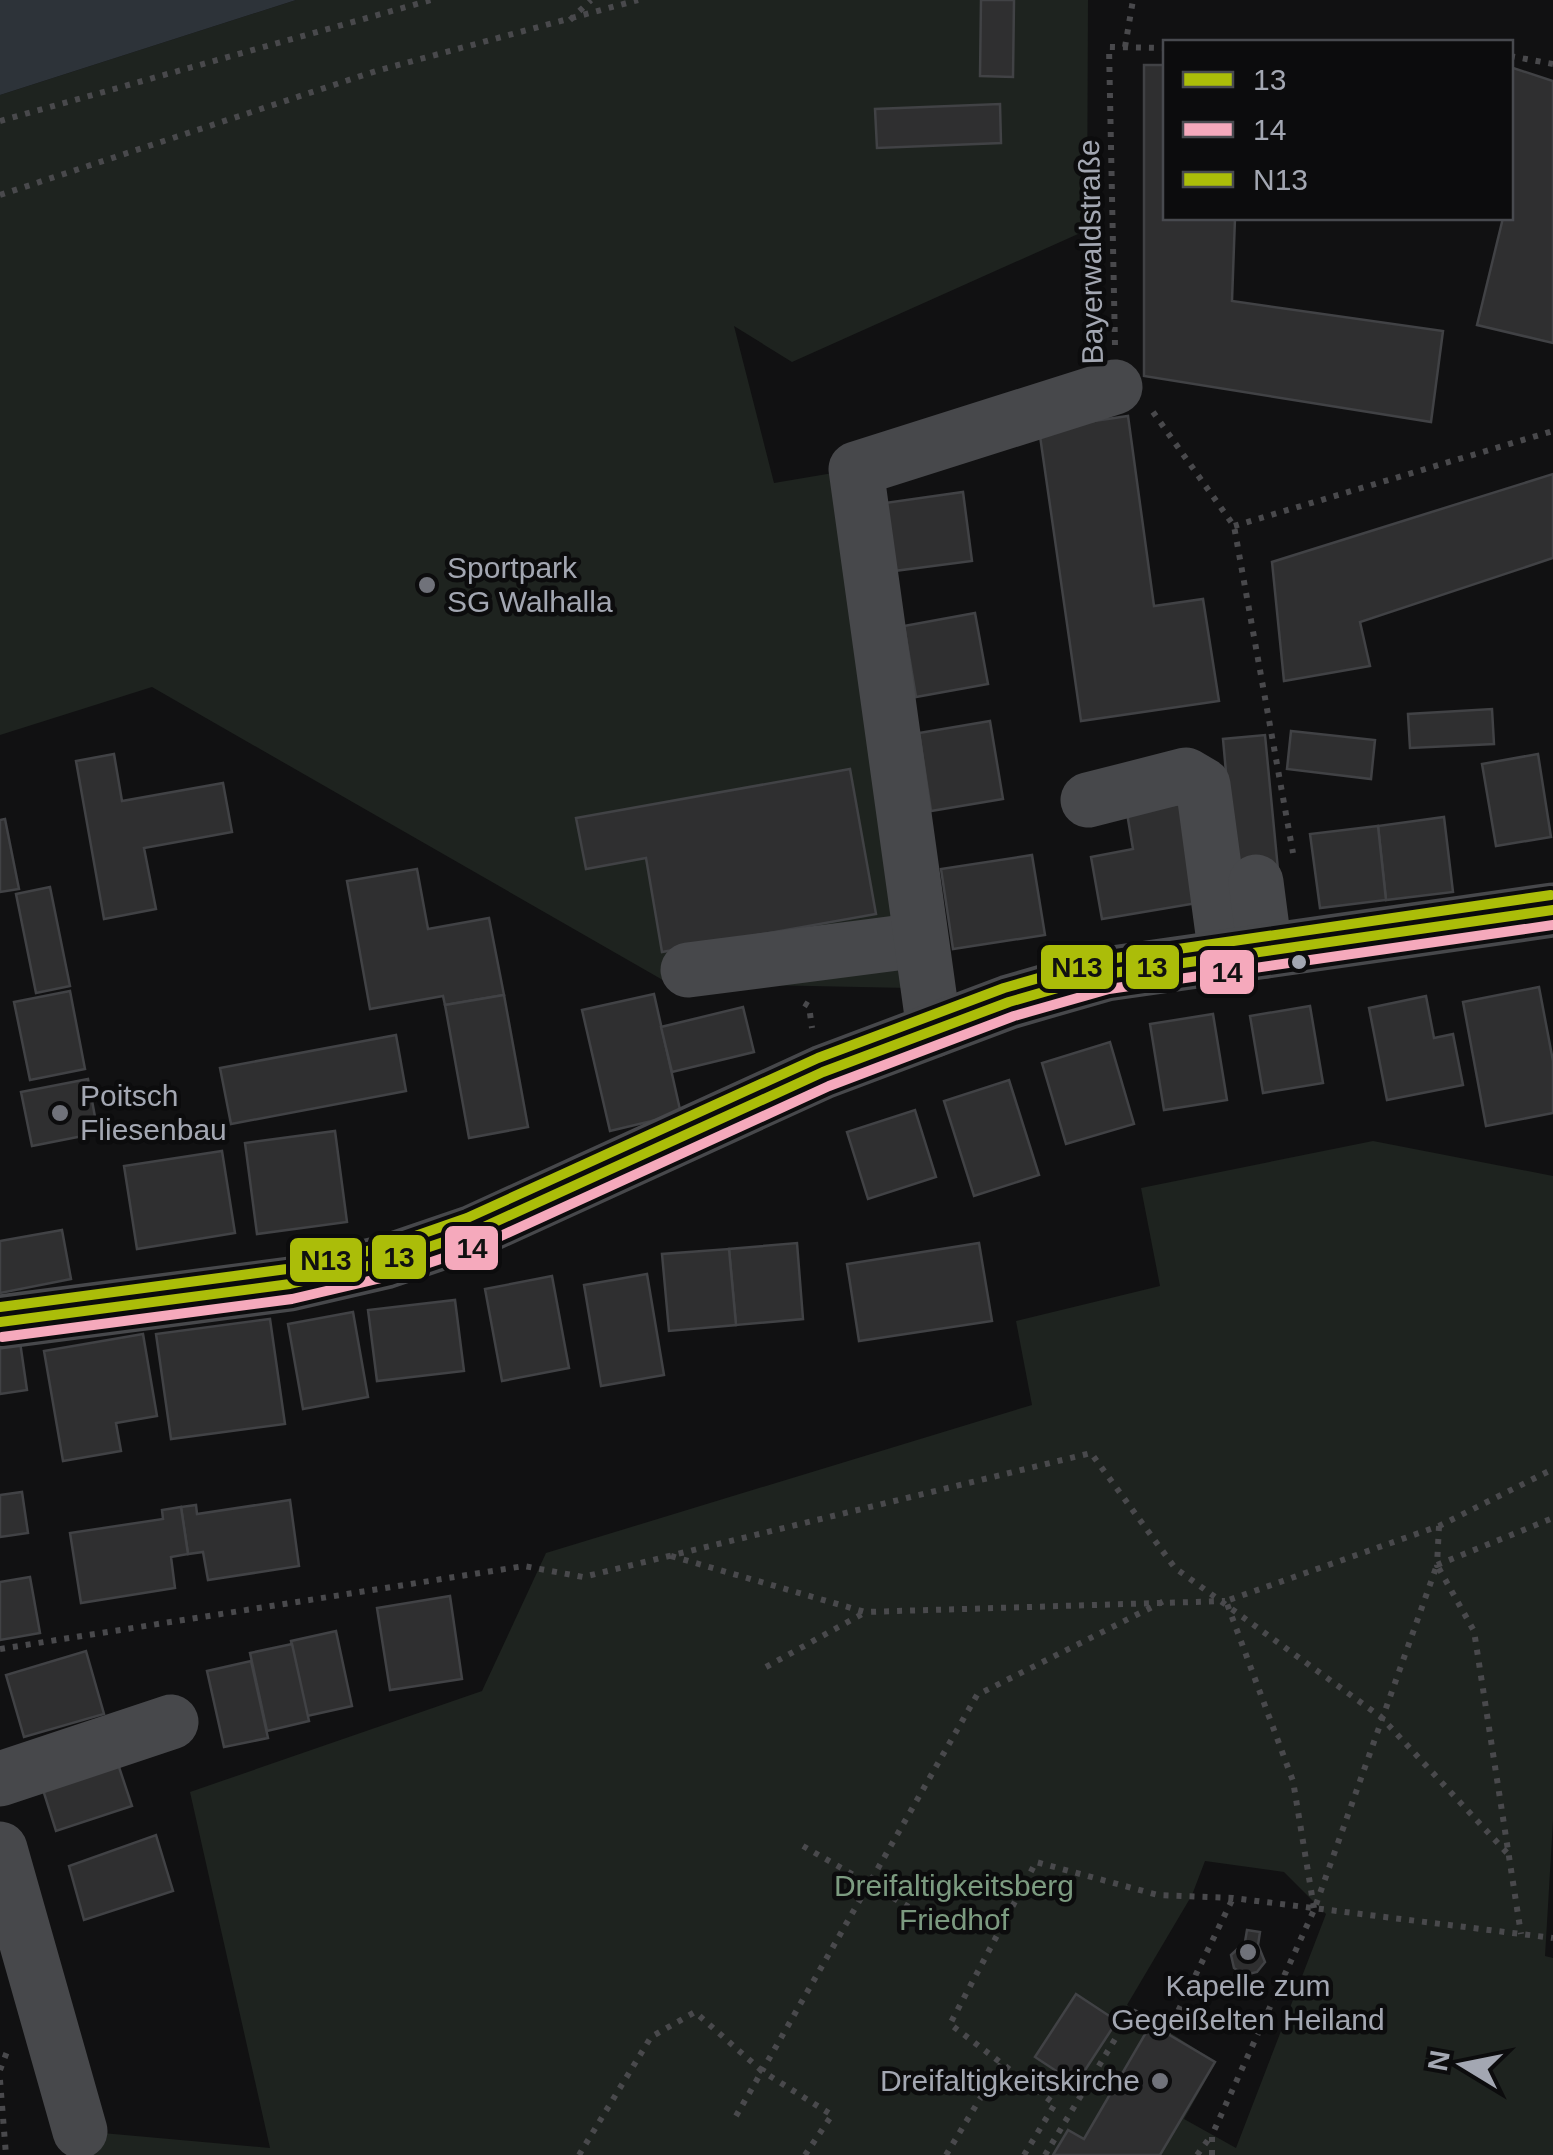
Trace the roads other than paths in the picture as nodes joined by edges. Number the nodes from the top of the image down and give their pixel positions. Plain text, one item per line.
1 (1115, 387) road end
2 (1088, 800) dead end
3 (1276, 875) road end
4 (1553, 910) edge
5 (920, 940) junction
6 (1246, 954) junction
7 (688, 970) dead end
8 (934, 1030) junction
9 (0, 1322) edge
10 (171, 1722) dead end
11 (0, 1778) edge
12 (0, 1849) edge
13 (8, 1902) edge
14 (80, 2131) dead end

1 - 5 street
2 - 6 street
3 - 6 street
4 - 6 street
5 - 7 street
5 - 8 street
6 - 8 street
8 - 9 street
10 - 11 street
12 - 13 street
13 - 14 street

